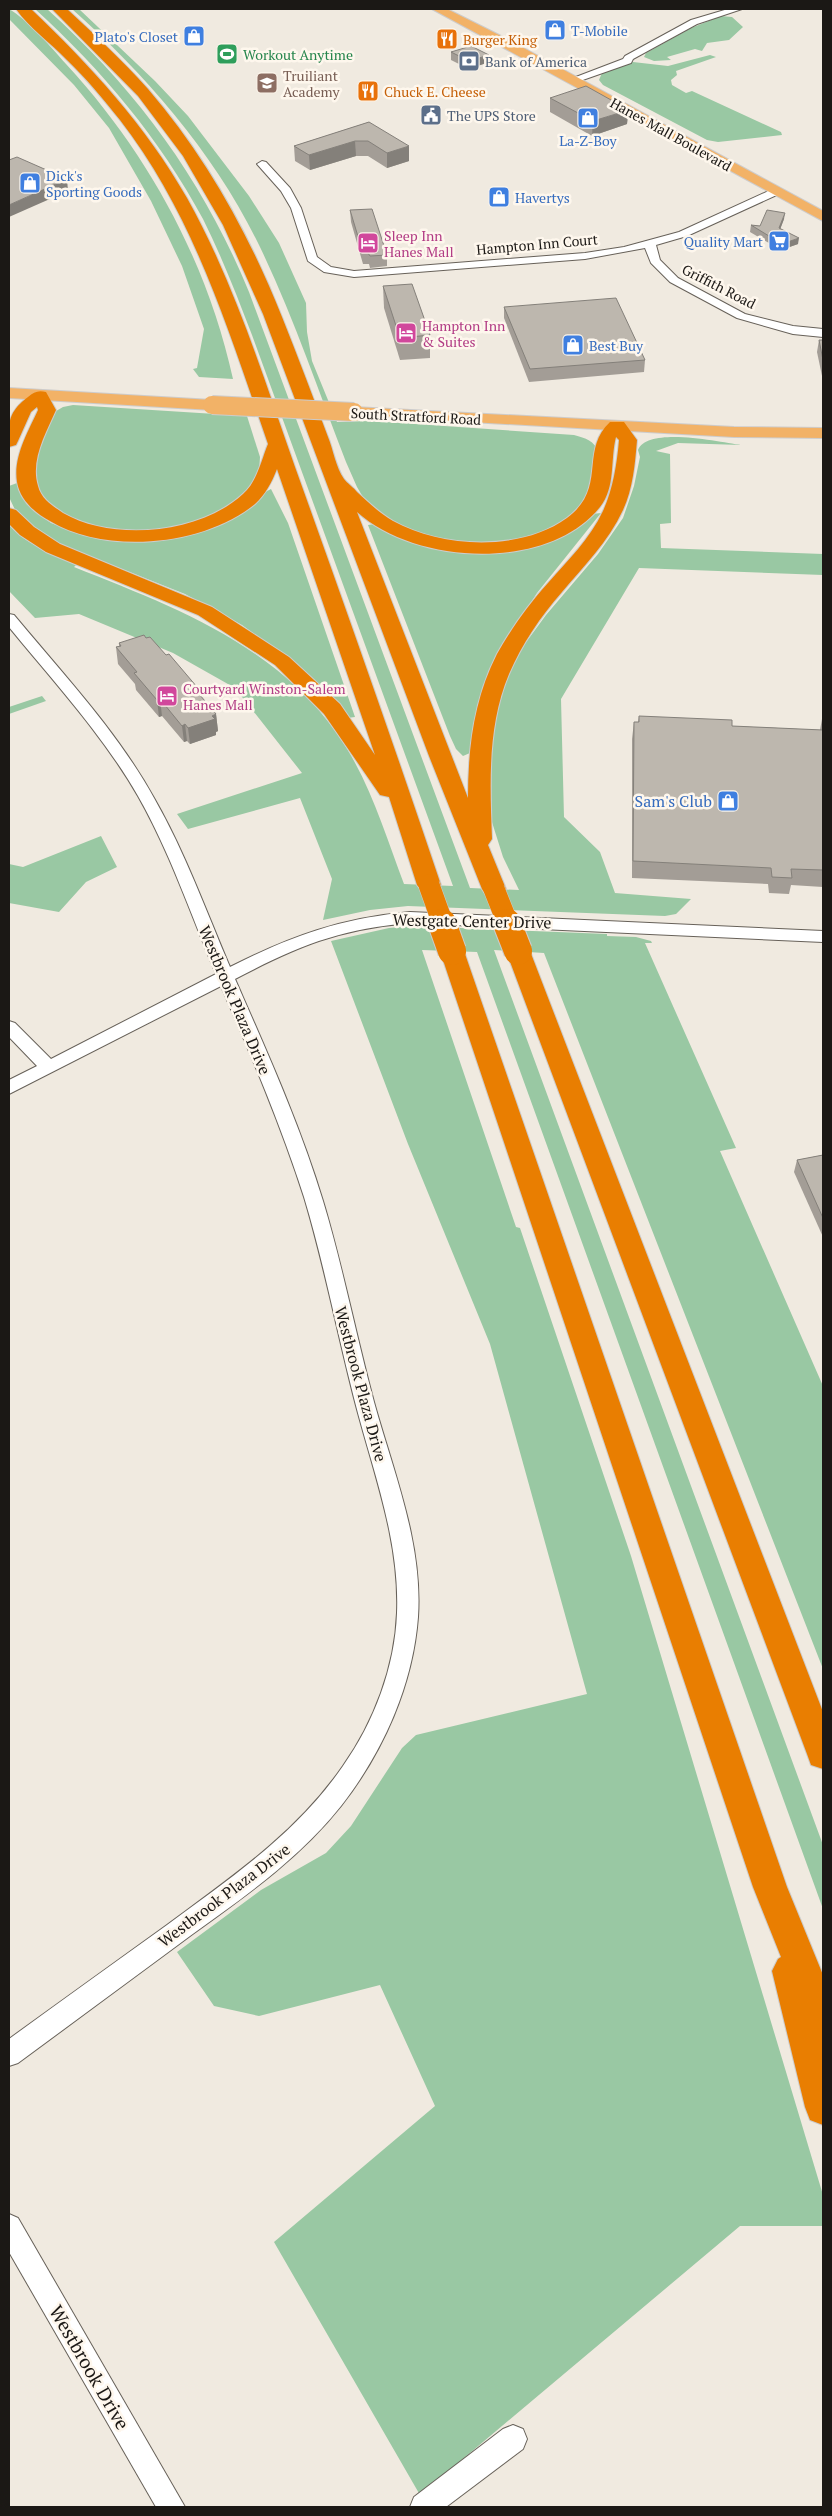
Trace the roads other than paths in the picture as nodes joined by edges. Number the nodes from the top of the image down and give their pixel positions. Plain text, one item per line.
1 (23, 9) edge
2 (59, 9) edge
3 (438, 9) edge
4 (737, 9) edge
5 (569, 78) junction
6 (262, 164) dead end
7 (777, 191) junction
8 (823, 217) edge
9 (650, 244) junction
10 (823, 333) edge
11 (9, 393) edge
12 (40, 396) junction
13 (617, 426) junction
14 (823, 433) edge
15 (9, 442) edge
16 (277, 444) junction
17 (336, 480) junction
18 (9, 514) edge
19 (9, 618) edge
20 (403, 811) junction
21 (482, 856) junction
22 (823, 936) edge
23 (225, 976) junction
24 (9, 1027) edge
25 (49, 1067) junction
26 (9, 1088) edge
27 (823, 1754) edge
28 (770, 1887) junction
29 (823, 2018) edge
30 (9, 2054) edge
31 (823, 2108) edge
32 (9, 2227) edge
33 (513, 2439) dead end
34 (171, 2507) edge
35 (424, 2507) edge

1 - 16 highway
2 - 17 highway
3 - 5 main road, Hanes Mall Boulevard
4 - 5 street
5 - 7 main road, Hanes Mall Boulevard
6 - 9 street, Hampton Inn Court
7 - 8 main road, Hanes Mall Boulevard
7 - 9 street, Hampton Inn Court
9 - 10 street, Griffith Road
11 - 12 main road, South Stratford Road
12 - 13 main road, South Stratford Road, bridge
12 - 15 highway
12 - 16 highway
13 - 14 main road, South Stratford Road
13 - 17 highway
13 - 21 highway
16 - 20 highway
17 - 21 highway
18 - 20 highway
19 - 23 street, Westbrook Plaza Drive
20 - 28 highway, bridge
21 - 27 highway, bridge
22 - 23 street, Westgate Center Drive
23 - 25 street, Westgate Center Drive
23 - 30 street, Westbrook Plaza Drive
24 - 25 street
25 - 26 street, Westgate Center Drive
28 - 29 highway
28 - 31 highway
32 - 34 street, Westbrook Drive
33 - 35 street

